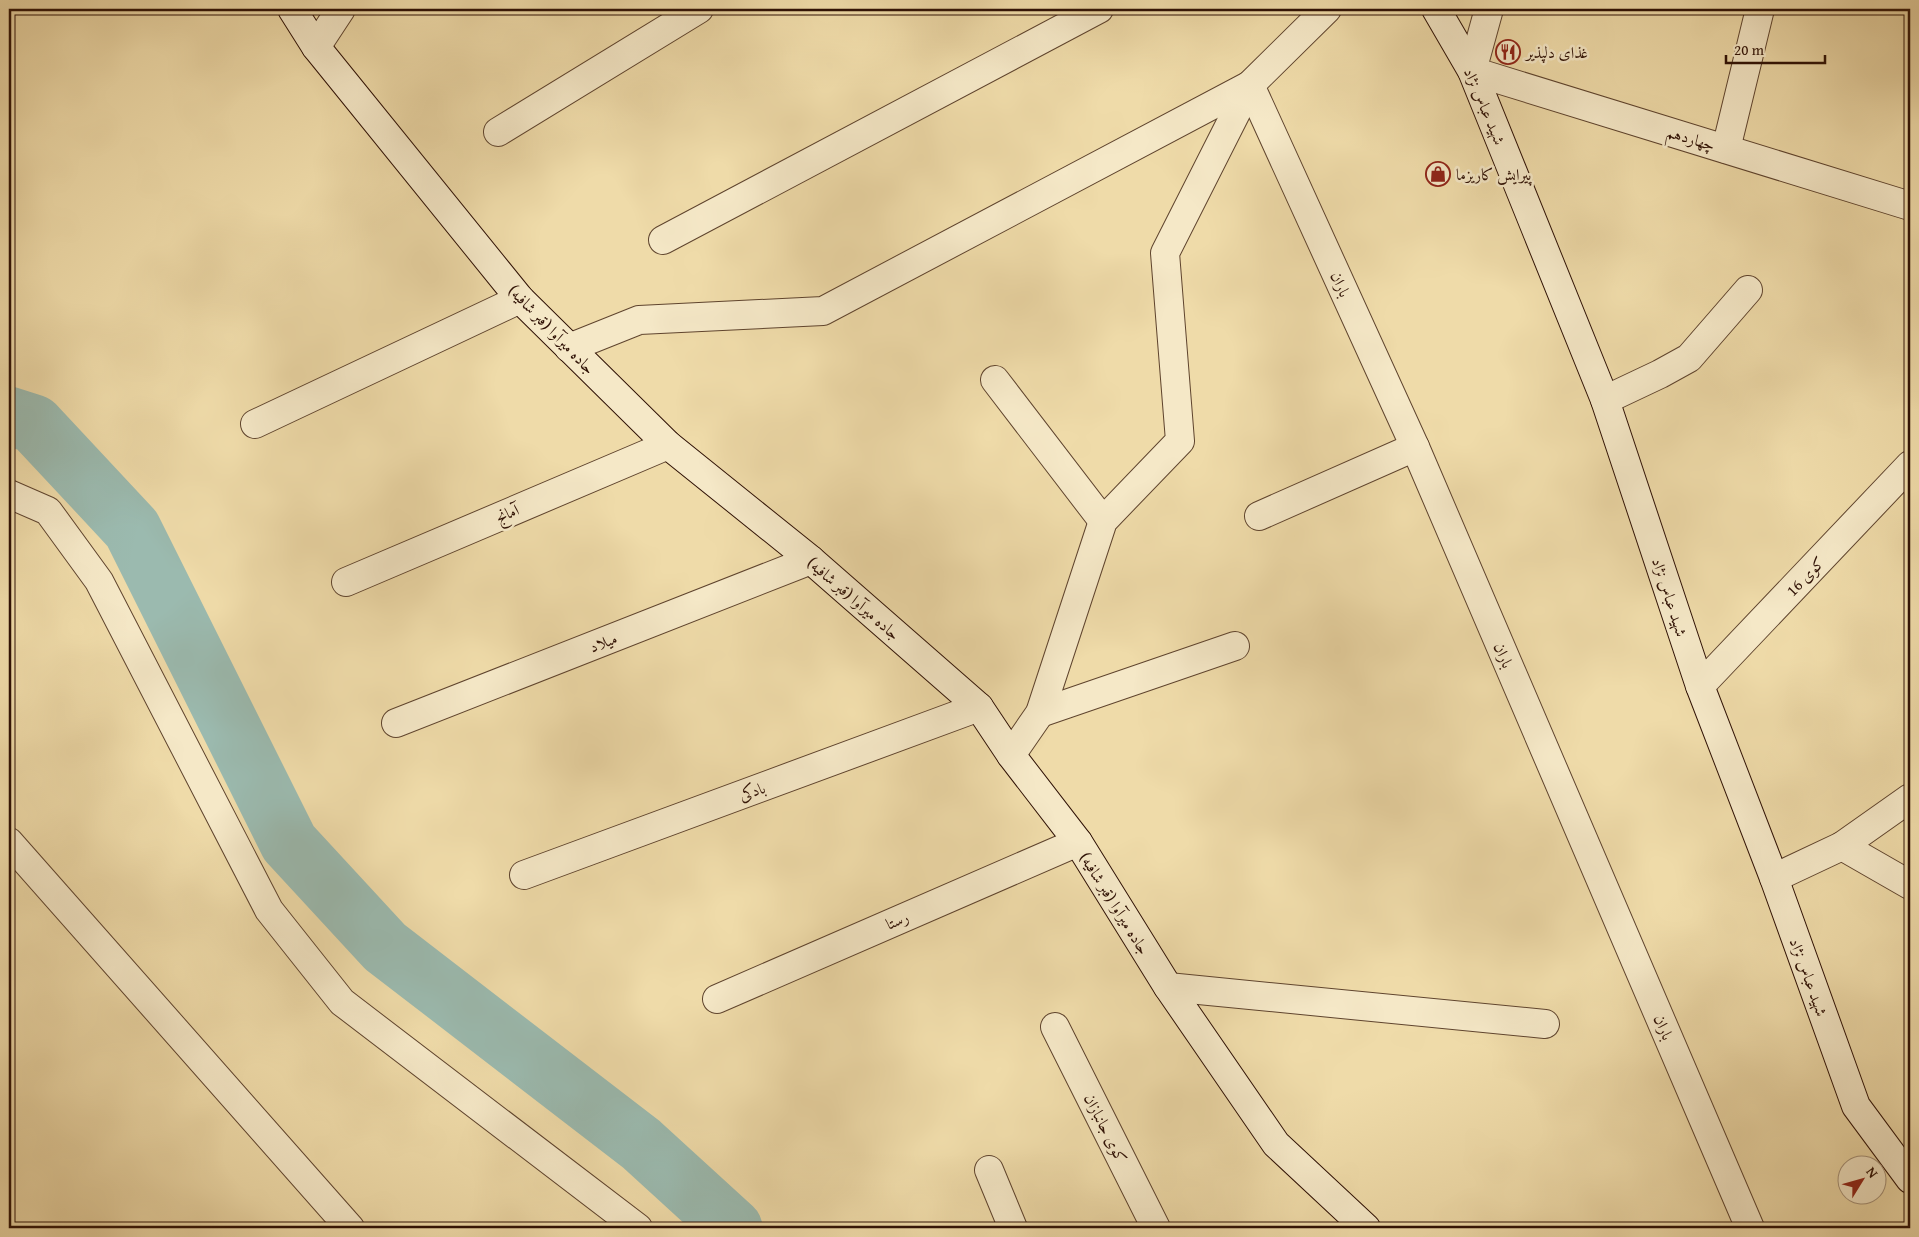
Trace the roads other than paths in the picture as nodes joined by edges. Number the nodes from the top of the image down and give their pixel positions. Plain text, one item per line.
1 (292, 9) edge
2 (341, 9) edge
3 (699, 9) edge
4 (1099, 9) edge
5 (1327, 9) edge
6 (1436, 9) edge
7 (1489, 9) edge
8 (1760, 9) edge
9 (316, 47) junction
10 (1472, 71) junction
11 (1250, 85) junction
12 (498, 132) dead end
13 (1726, 149) junction
14 (1910, 206) edge
15 (664, 240) dead end
16 (1748, 290) dead end
17 (520, 299) junction
18 (569, 348) junction
19 (995, 380) dead end
20 (1604, 400) junction
21 (255, 424) dead end
22 (668, 445) junction
23 (1415, 447) junction
24 (1910, 465) edge
25 (9, 494) edge
26 (1259, 516) dead end
27 (1103, 521) junction
28 (811, 560) junction
29 (346, 582) dead end
30 (1235, 646) dead end
31 (1700, 686) junction
32 (979, 707) junction
33 (1040, 713) junction
34 (396, 723) dead end
35 (1011, 755) junction
36 (1910, 798) edge
37 (9, 842) edge
38 (1078, 842) junction
39 (1842, 846) junction
40 (524, 875) dead end
41 (1774, 878) junction
42 (1910, 885) edge
43 (1168, 986) junction
44 (717, 999) dead end
45 (1545, 1024) dead end
46 (1055, 1028) dead end
47 (990, 1170) dead end
48 (1910, 1179) edge
49 (350, 1228) edge
50 (638, 1228) edge
51 (1013, 1228) edge
52 (1156, 1228) edge
53 (1366, 1228) edge
54 (1750, 1228) edge

1 - 9 street, جاده میرآوا (قبر شافیه)
2 - 9 street
3 - 12 street
4 - 15 street
5 - 11 street
6 - 10 street, شهید عباس نژاد
7 - 10 street
8 - 13 street
9 - 17 street, جاده میرآوا (قبر شافیه)
10 - 13 street, چهاردهم
10 - 20 street, شهید عباس نژاد
11 - 18 street
11 - 23 street, باران
11 - 27 street
13 - 14 street, چهاردهم
16 - 20 street
17 - 18 street, جاده میرآوا (قبر شافیه)
17 - 21 street
18 - 22 street, جاده میرآوا (قبر شافیه)
19 - 27 street
20 - 31 street, شهید عباس نژاد
22 - 28 street, جاده میرآوا (قبر شافیه)
22 - 29 street, آمانج
23 - 26 street
23 - 54 street, باران
24 - 31 street, کوی 16
25 - 50 street
27 - 33 street
28 - 32 street, جاده میرآوا (قبر شافیه)
28 - 34 street, میلاد
30 - 33 street
31 - 41 street, شهید عباس نژاد
32 - 35 street, جاده میرآوا (قبر شافیه)
32 - 40 street, بادکی
33 - 35 street
35 - 38 street, جاده میرآوا (قبر شافیه)
36 - 39 street
37 - 49 street
38 - 43 street, جاده میرآوا (قبر شافیه)
38 - 44 street, رستا
39 - 41 street
39 - 42 street
41 - 48 street, شهید عباس نژاد
43 - 45 street
43 - 53 street, جاده میرآوا (قبر شافیه)
46 - 52 street, کوی جانبازان
47 - 51 street

